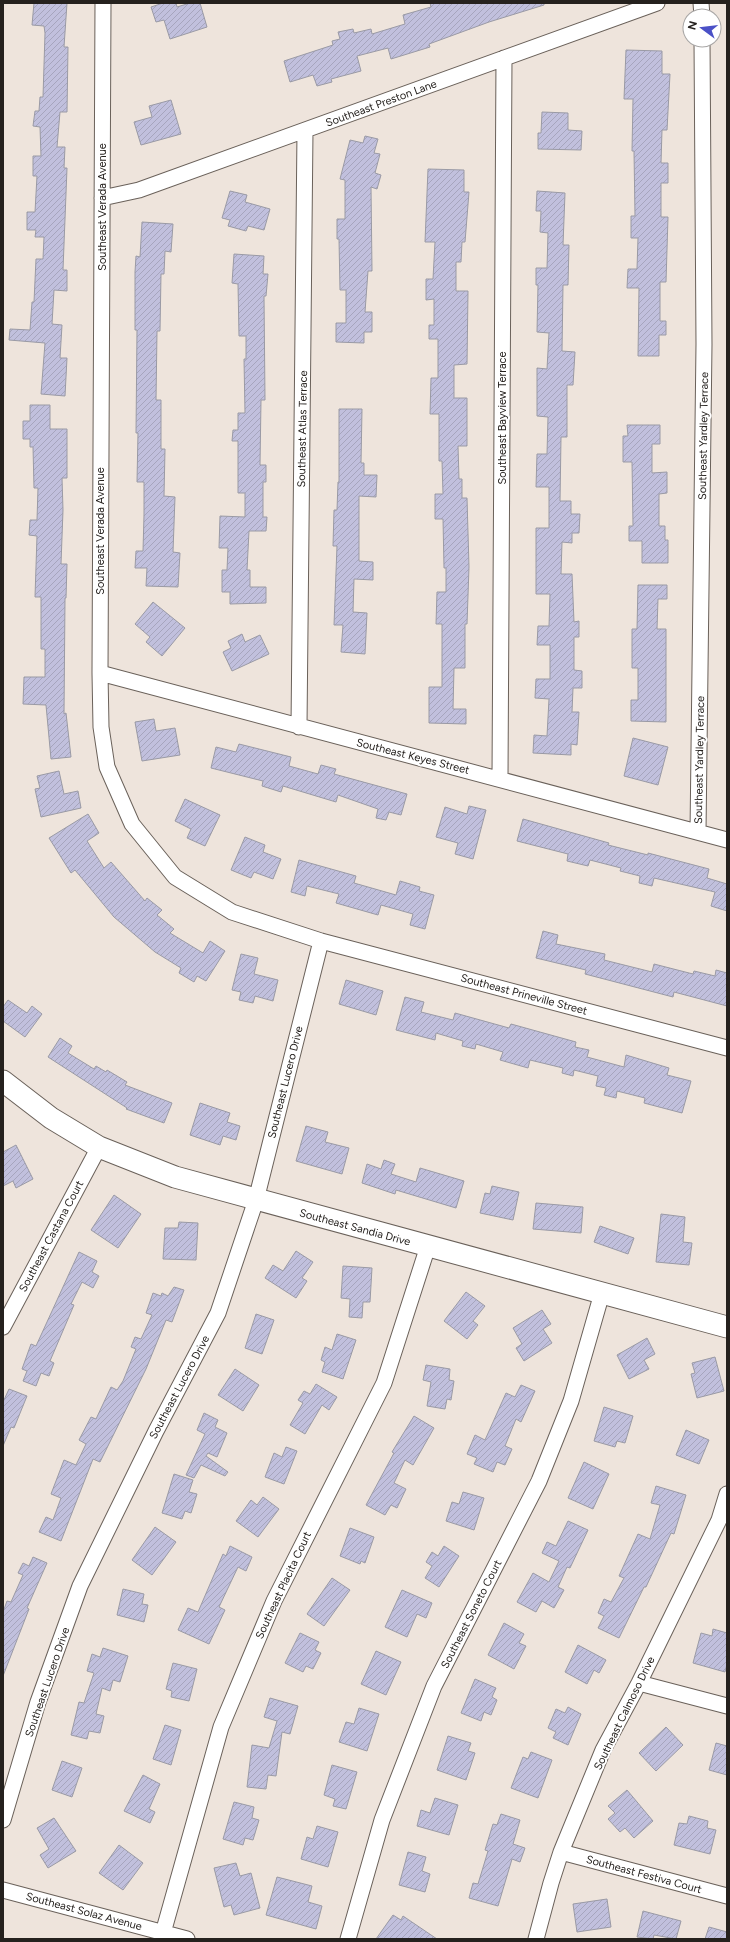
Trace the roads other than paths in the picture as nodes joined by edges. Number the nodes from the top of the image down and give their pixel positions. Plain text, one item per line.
1 (103, 3) edge
2 (657, 3) edge
3 (702, 48) edge
4 (504, 58) junction
5 (305, 131) junction
6 (102, 198) junction
7 (100, 673) junction
8 (299, 727) junction
9 (500, 778) junction
10 (698, 832) junction
11 (727, 840) edge
12 (321, 941) junction
13 (727, 1048) edge
14 (3, 1081) edge
15 (99, 1146) junction
16 (256, 1200) junction
17 (428, 1246) junction
18 (602, 1293) junction
19 (5, 1319) edge
20 (727, 1327) edge
21 (727, 1494) edge
22 (723, 1521) edge
23 (639, 1683) junction
24 (727, 1706) edge
25 (3, 1820) edge
26 (562, 1852) junction
27 (3, 1890) edge
28 (727, 1896) edge
29 (163, 1932) junction
30 (187, 1939) edge
31 (348, 1939) edge
32 (536, 1939) edge

1 - 6 street, Southeast Verada Avenue
2 - 4 street, Southeast Preston Lane
3 - 10 street, Southeast Yardley Terrace
4 - 5 street, Southeast Preston Lane
4 - 9 street, Southeast Bayview Terrace
5 - 6 street, Southeast Preston Lane
5 - 8 street, Southeast Atlas Terrace
6 - 7 street, Southeast Verada Avenue
7 - 8 street, Southeast Keyes Street
7 - 12 street, Southeast Verada Avenue
8 - 9 street, Southeast Keyes Street
9 - 10 street, Southeast Keyes Street
10 - 11 street, Southeast Keyes Street
12 - 13 street, Southeast Prineville Street
12 - 16 street, Southeast Lucero Drive
14 - 15 street, Southeast Sandia Drive
15 - 16 street, Southeast Sandia Drive
15 - 19 street, Southeast Castana Court
16 - 17 street, Southeast Sandia Drive
16 - 25 street, Southeast Lucero Drive
17 - 18 street, Southeast Sandia Drive
17 - 29 street, Southeast Placita Court
18 - 20 street, Southeast Sandia Drive
18 - 31 street, Southeast Soneto Court
21 - 22 street, Southeast Calmoso Drive
22 - 23 street, Southeast Calmoso Drive
23 - 24 street
23 - 26 street, Southeast Calmoso Drive
26 - 28 street, Southeast Festiva Court
26 - 32 street, Southeast Calmoso Drive
27 - 29 street, Southeast Solaz Avenue
29 - 30 street, Southeast Solaz Avenue

